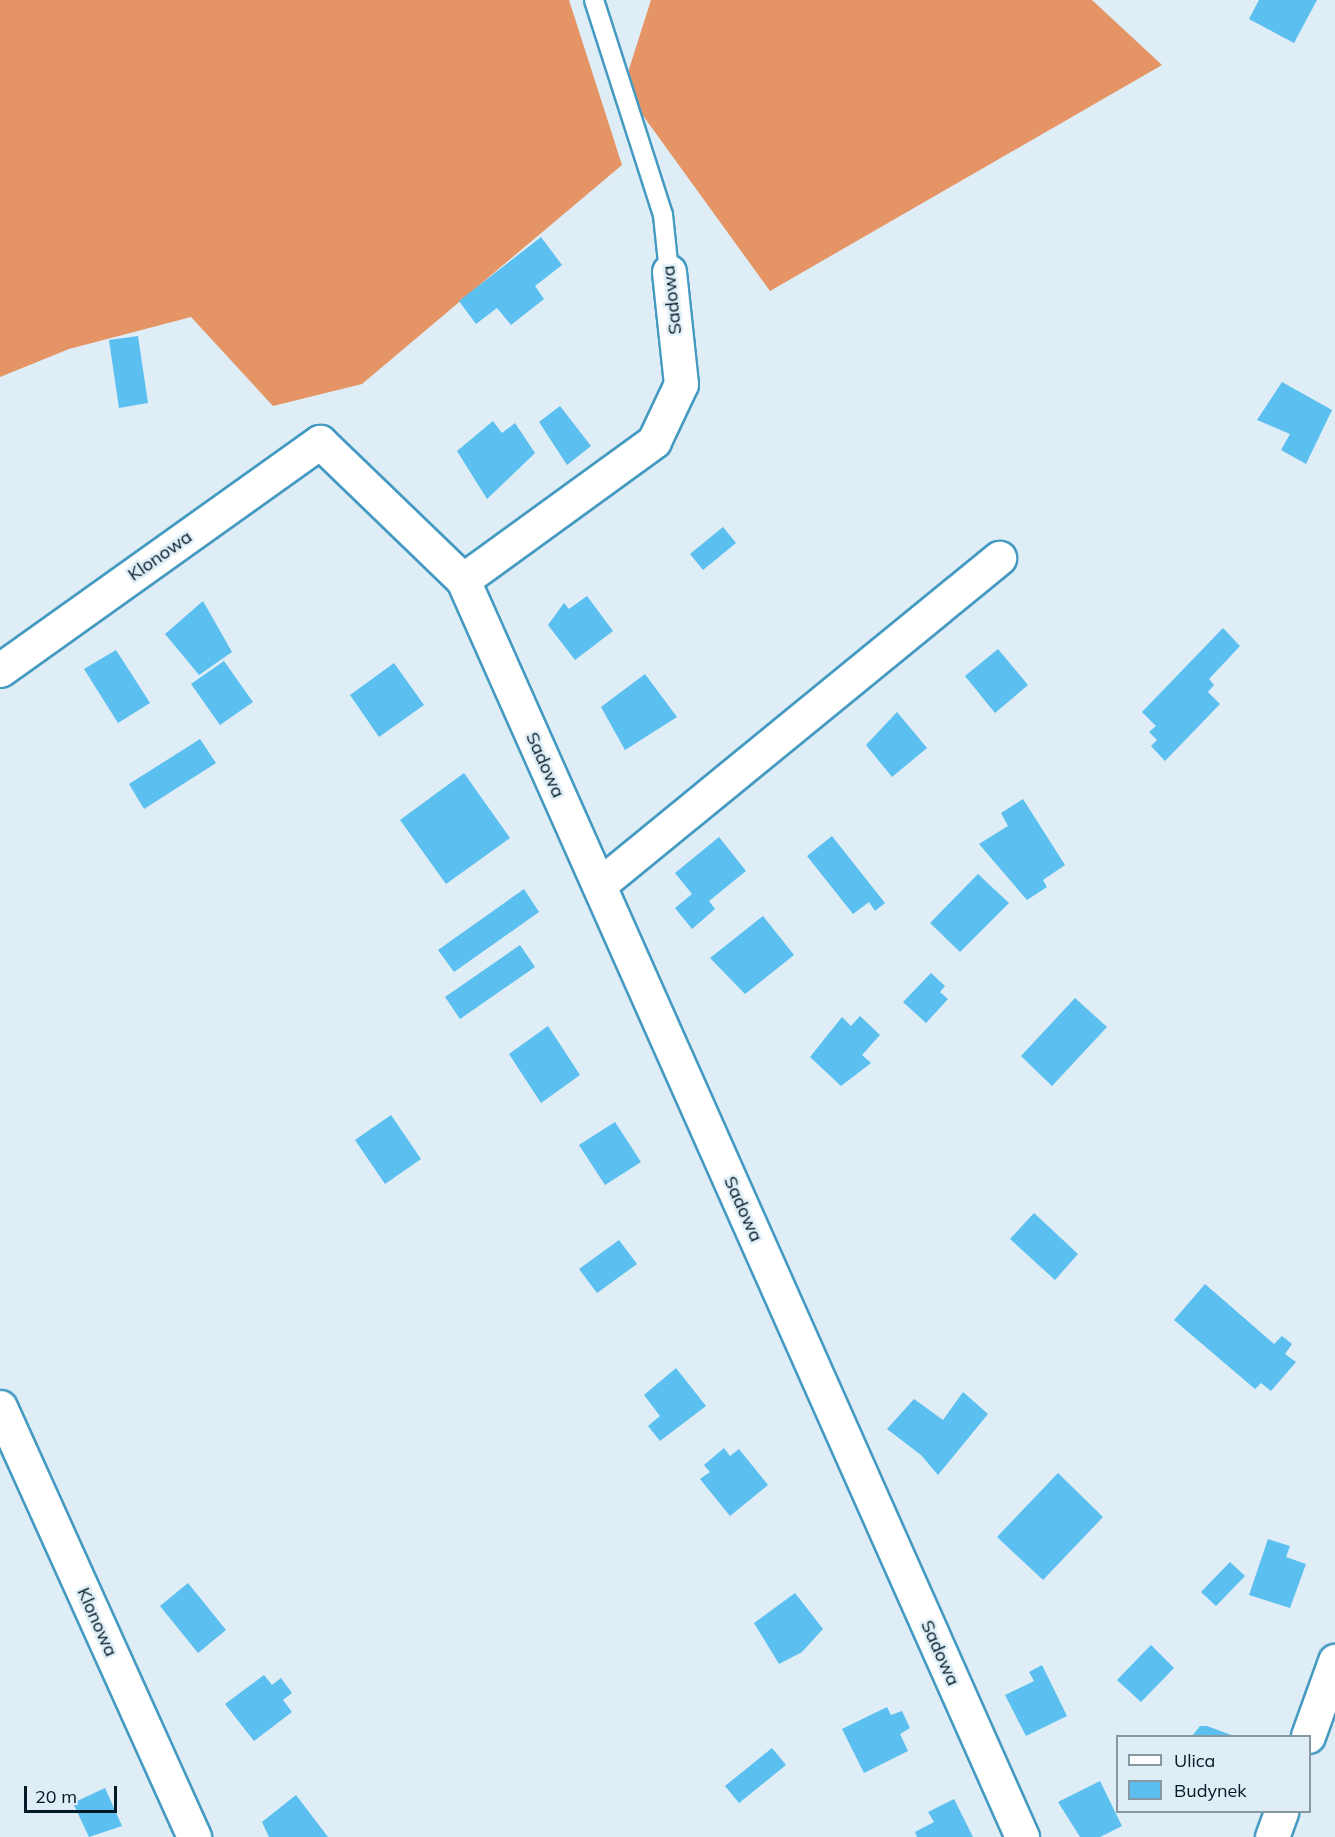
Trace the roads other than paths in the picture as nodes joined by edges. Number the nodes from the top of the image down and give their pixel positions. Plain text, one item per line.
1 (594, 0) edge
2 (669, 272) joint
3 (320, 442) joint
4 (999, 558) dead end
5 (463, 580) junction
6 (0, 670) edge
7 (599, 885) junction
8 (0, 1407) edge
9 (1335, 1661) edge
10 (1309, 1735) edge
11 (1281, 1813) edge
12 (194, 1837) edge
13 (1022, 1837) edge
14 (1272, 1837) edge

1 - 2 lane, Sadowa
2 - 5 street, Sadowa
3 - 5 street, Sadowa
3 - 6 street, Klonowa
4 - 7 street
5 - 7 street, Sadowa
7 - 13 street, Sadowa
8 - 12 street, Klonowa
9 - 10 street
11 - 14 street

